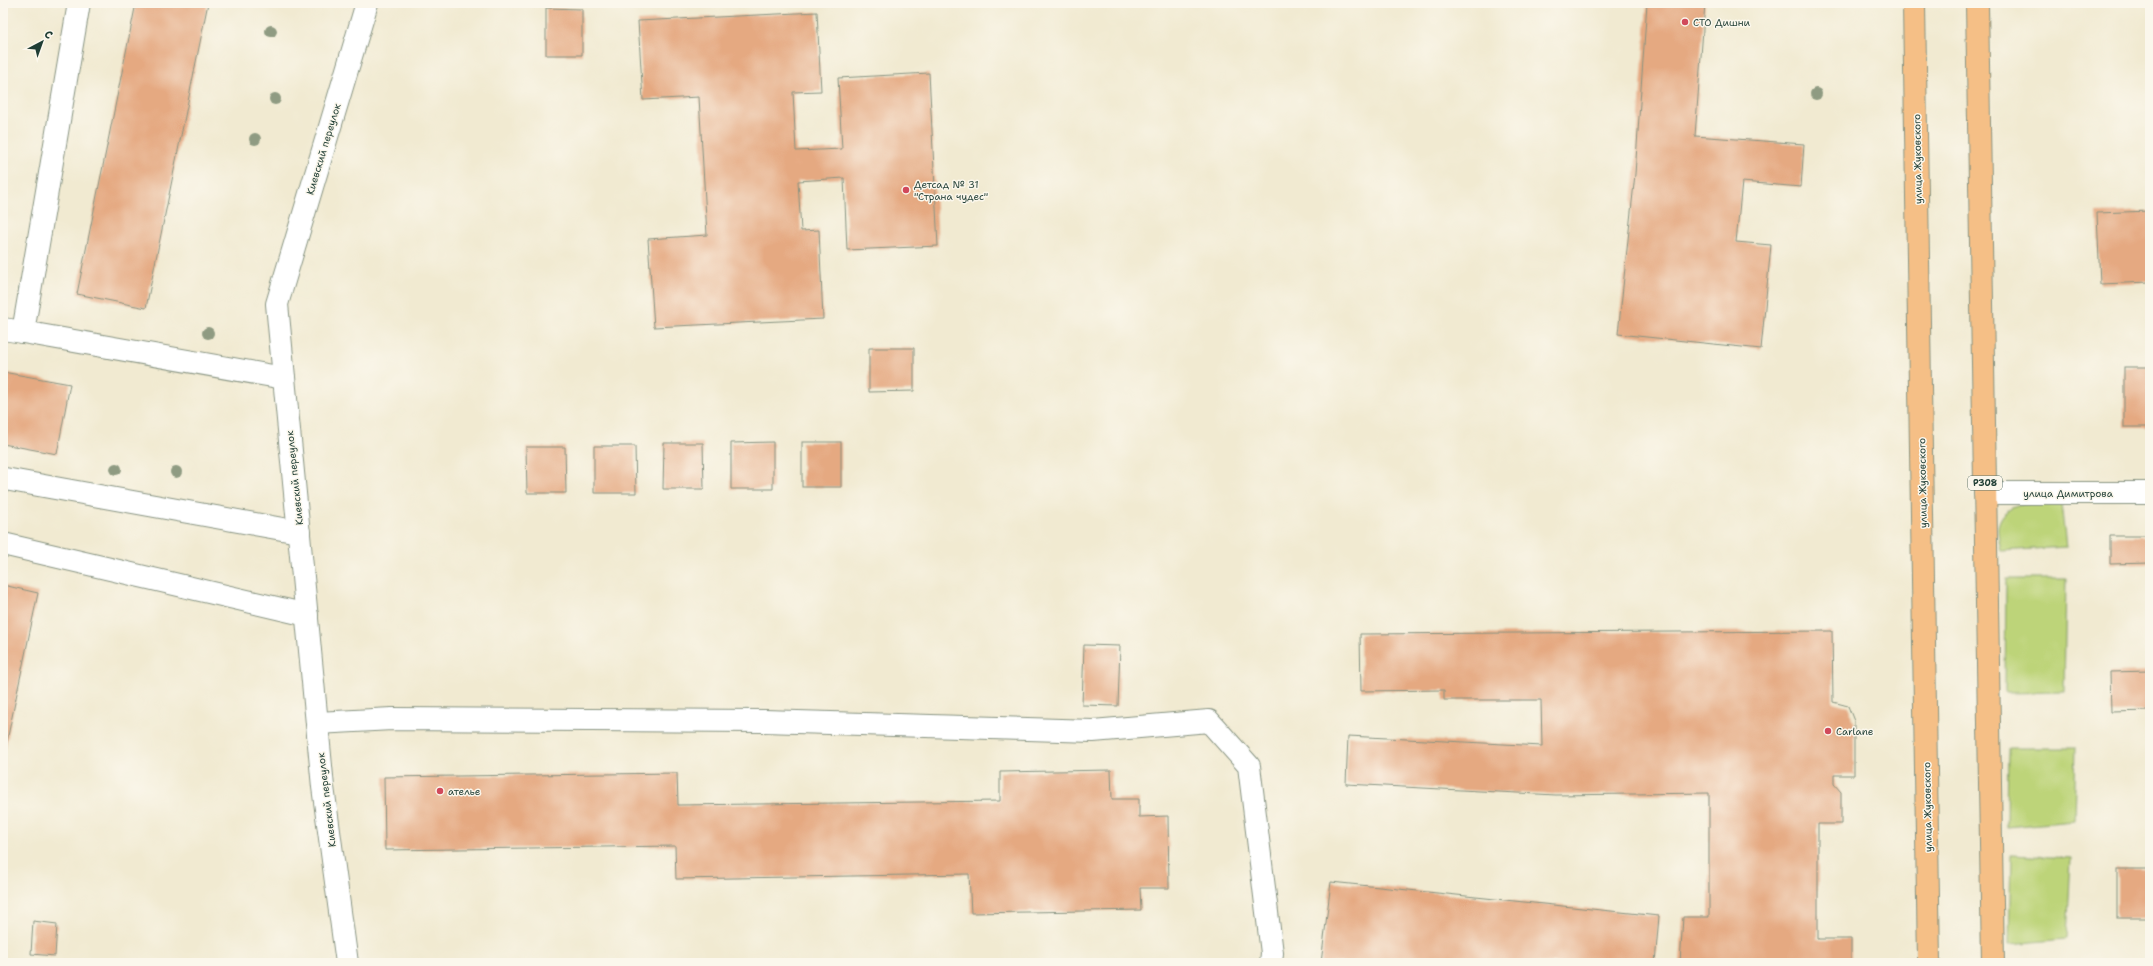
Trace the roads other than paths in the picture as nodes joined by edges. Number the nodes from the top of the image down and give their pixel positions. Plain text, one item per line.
1 (79, 3) edge
2 (367, 3) edge
3 (1914, 3) edge
4 (1977, 3) edge
5 (13, 331) edge
6 (284, 378) junction
7 (5, 479) dead end
8 (2150, 492) edge
9 (1985, 493) junction
10 (299, 532) junction
11 (3, 544) edge
12 (307, 615) junction
13 (317, 723) junction
14 (347, 963) edge
15 (1271, 963) edge
16 (1929, 963) edge
17 (1993, 963) edge

1 - 5 street
2 - 6 street, Киевский переулок
3 - 16 main road, улица Жуковского
4 - 9 main road, P308
5 - 6 street
6 - 10 street, Киевский переулок
7 - 10 street
8 - 9 street, улица Димитрова
9 - 17 main road, P308
10 - 12 street, Киевский переулок
11 - 12 street
12 - 13 street, Киевский переулок
13 - 14 street, Киевский переулок
13 - 15 street

